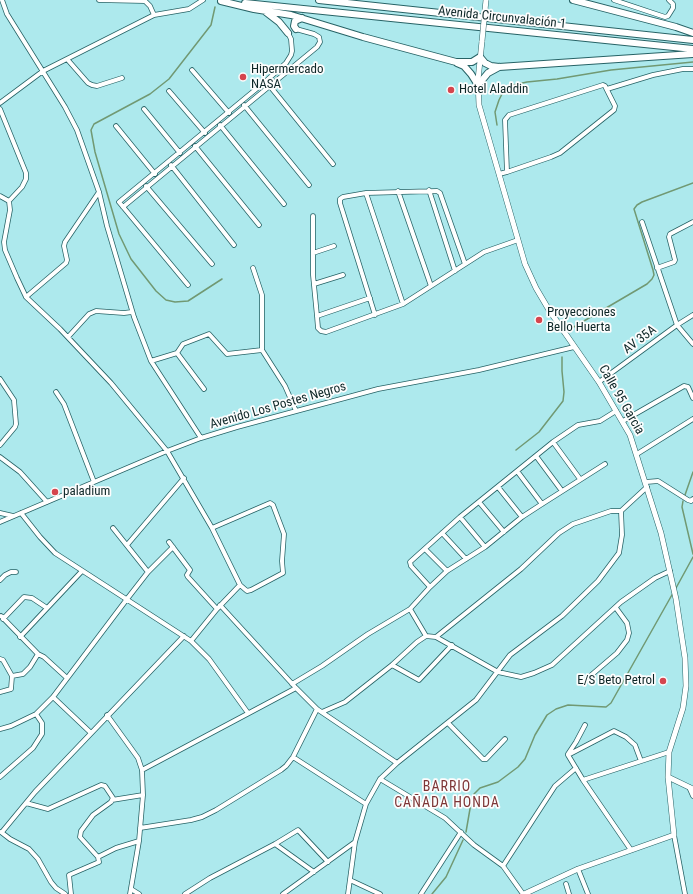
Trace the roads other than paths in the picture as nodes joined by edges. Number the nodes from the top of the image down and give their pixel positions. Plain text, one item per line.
1 (2, 0) edge
2 (98, 0) edge
3 (203, 0) edge
4 (213, 0) edge
5 (319, 0) edge
6 (486, 0) edge
7 (573, 0) edge
8 (614, 0) edge
9 (669, 0) edge
10 (221, 1) edge
11 (262, 10) junction
12 (154, 15) junction
13 (303, 18) junction
14 (296, 29) joint
15 (288, 33) joint
16 (693, 33) edge
17 (693, 40) edge
18 (693, 49) edge
19 (693, 54) edge
20 (480, 57) junction
21 (67, 59) junction
22 (456, 62) junction
23 (499, 67) junction
24 (693, 69) edge
25 (192, 70) dead end
26 (43, 71) junction
27 (122, 78) dead end
28 (266, 81) junction
29 (270, 85) junction
30 (478, 85) junction
31 (607, 89) junction
32 (169, 91) dead end
33 (241, 102) junction
34 (0, 103) edge
35 (244, 106) junction
36 (0, 109) edge
37 (144, 109) dead end
38 (228, 112) junction
39 (232, 116) junction
40 (217, 122) junction
41 (116, 126) dead end
42 (220, 126) junction
43 (204, 133) junction
44 (208, 137) junction
45 (192, 142) junction
46 (196, 147) junction
47 (180, 152) junction
48 (183, 157) junction
49 (168, 162) junction
50 (332, 164) dead end
51 (172, 167) junction
52 (507, 172) junction
53 (154, 173) junction
54 (499, 174) junction
55 (158, 178) junction
56 (143, 182) junction
57 (309, 185) dead end
58 (147, 187) junction
59 (429, 190) junction
60 (99, 192) junction
61 (131, 192) junction
62 (398, 192) junction
63 (366, 193) junction
64 (0, 196) edge
65 (134, 198) junction
66 (10, 201) junction
67 (284, 204) dead end
68 (123, 207) junction
69 (313, 216) dead end
70 (642, 222) dead end
71 (693, 222) edge
72 (259, 225) dead end
73 (518, 240) junction
74 (234, 245) dead end
75 (334, 246) dead end
76 (313, 253) junction
77 (212, 264) dead end
78 (465, 264) junction
79 (253, 268) dead end
80 (657, 268) junction
81 (455, 271) junction
82 (343, 275) dead end
83 (314, 284) junction
84 (188, 285) dead end
85 (431, 286) junction
86 (26, 297) junction
87 (370, 298) junction
88 (403, 304) junction
89 (132, 312) junction
90 (375, 315) junction
91 (693, 315) edge
92 (316, 316) junction
93 (677, 325) junction
94 (68, 337) junction
95 (693, 344) edge
96 (574, 347) junction
97 (262, 350) junction
98 (176, 353) junction
99 (151, 361) junction
100 (0, 379) edge
101 (599, 382) junction
102 (204, 388) dead end
103 (56, 392) dead end
104 (693, 398) edge
105 (296, 411) junction
106 (616, 411) junction
107 (693, 419) edge
108 (623, 421) junction
109 (201, 438) junction
110 (553, 442) junction
111 (0, 445) edge
112 (167, 451) junction
113 (637, 454) junction
114 (536, 456) junction
115 (0, 457) edge
116 (605, 464) dead end
117 (517, 471) junction
118 (184, 478) junction
119 (580, 479) junction
120 (94, 482) junction
121 (646, 484) junction
122 (498, 487) junction
123 (562, 490) junction
124 (693, 499) edge
125 (47, 502) junction
126 (479, 502) junction
127 (542, 504) junction
128 (621, 510) junction
129 (0, 513) edge
130 (21, 513) junction
131 (13, 516) junction
132 (460, 517) junction
133 (522, 517) junction
134 (0, 522) edge
135 (113, 528) dead end
136 (212, 528) junction
137 (504, 532) junction
138 (442, 533) junction
139 (169, 542) dead end
140 (127, 545) junction
141 (173, 546) junction
142 (485, 547) junction
143 (425, 549) junction
144 (466, 559) junction
145 (82, 571) junction
146 (670, 571) junction
147 (16, 572) dead end
148 (148, 572) junction
149 (447, 572) junction
150 (0, 580) edge
151 (240, 585) junction
152 (430, 586) junction
153 (127, 599) junction
154 (219, 607) junction
155 (47, 608) junction
156 (616, 608) junction
157 (410, 609) junction
158 (184, 636) junction
159 (426, 636) junction
160 (20, 637) junction
161 (436, 637) junction
162 (191, 641) junction
163 (452, 645) junction
164 (38, 654) junction
165 (0, 659) edge
166 (392, 665) junction
167 (498, 672) junction
168 (12, 676) junction
169 (589, 677) dead end
170 (67, 678) junction
171 (292, 684) junction
172 (296, 688) junction
173 (0, 692) edge
174 (53, 697) junction
175 (317, 709) junction
176 (322, 712) junction
177 (248, 713) junction
178 (36, 714) junction
179 (108, 715) junction
180 (448, 723) junction
181 (585, 725) dead end
182 (0, 729) edge
183 (91, 733) junction
184 (505, 740) dead end
185 (669, 752) junction
186 (568, 754) junction
187 (293, 757) junction
188 (641, 761) junction
189 (397, 763) junction
190 (576, 768) junction
191 (142, 770) junction
192 (0, 777) edge
193 (668, 777) junction
194 (380, 779) junction
195 (583, 780) junction
196 (691, 788) edge
197 (143, 795) junction
198 (693, 796) edge
199 (112, 800) junction
200 (26, 803) junction
201 (366, 804) junction
202 (140, 828) junction
203 (1, 832) edge
204 (461, 832) junction
205 (674, 834) junction
206 (139, 841) junction
207 (355, 842) junction
208 (275, 844) junction
209 (631, 850) junction
210 (98, 857) junction
211 (328, 862) junction
212 (503, 866) junction
213 (578, 869) junction
214 (314, 872) junction
215 (350, 880) junction
216 (566, 884) dead end
217 (130, 892) edge
218 (530, 893) edge
219 (65, 894) edge
220 (71, 894) edge
221 (139, 894) edge
222 (185, 894) edge
223 (283, 894) edge
224 (348, 894) edge
225 (380, 894) edge
226 (420, 894) edge
227 (523, 894) edge
228 (570, 894) edge
229 (588, 894) edge
230 (685, 894) edge

1 - 26 street
2 - 12 street
3 - 12 street
4 - 10 main road, Avenida Circunvalación 1
5 - 17 main road, Avenida Circunvalación 1
6 - 20 street, Calle 95 Garcia, bridge
7 - 16 main road
8 - 9 street
10 - 11 main road
10 - 18 main road, Avenida Circunvalación 1
11 - 13 main road
11 - 15 main road
12 - 21 street
13 - 14 main road
13 - 22 main road
14 - 29 street
15 - 28 street
19 - 23 main road
20 - 22 main road
20 - 23 main road
20 - 30 street, Calle 95 Garcia
21 - 26 street
21 - 27 street
22 - 30 main road
23 - 30 main road
24 - 31 street
25 - 38 street
26 - 34 street
26 - 60 street
28 - 29 street
28 - 33 street
29 - 35 street
29 - 50 street
30 - 54 street, Calle 95 Garcia
31 - 52 street
31 - 52 street
32 - 43 street
33 - 35 street
33 - 38 street
35 - 39 street
35 - 57 street
36 - 66 street
37 - 47 street
38 - 39 street
38 - 40 street
39 - 42 street
40 - 42 street
40 - 43 street
41 - 53 street
42 - 44 street
42 - 67 street
43 - 44 street
43 - 45 street
44 - 46 street
45 - 46 street
45 - 47 street
46 - 48 street
46 - 72 street
47 - 48 street
47 - 49 street
48 - 51 street
49 - 51 street
49 - 53 street
51 - 55 street
51 - 74 street
52 - 54 street
53 - 55 street
53 - 56 street
54 - 73 street, Calle 95 Garcia
55 - 58 street
56 - 58 street
56 - 61 street
58 - 65 street
58 - 77 street
59 - 62 street
59 - 78 street
59 - 81 street
60 - 86 street
60 - 89 street
61 - 65 street
61 - 68 street
62 - 63 street
62 - 85 street
63 - 87 street
63 - 88 street
64 - 66 street
65 - 68 street
66 - 86 street
68 - 84 street
69 - 76 street
70 - 80 street
71 - 80 street
73 - 78 street
73 - 96 street, Calle 95 Garcia
75 - 76 street
76 - 83 street
78 - 81 street
79 - 97 street
80 - 93 street
81 - 85 street
82 - 83 street
83 - 92 street
85 - 88 street
86 - 94 street
87 - 90 street
87 - 92 street
88 - 90 street
89 - 94 street
89 - 99 street
90 - 92 street
91 - 93 street, AV 35A
93 - 95 street
93 - 101 street, AV 35A
94 - 112 street
96 - 101 street, Calle 95 Garcia
96 - 105 street, Avenido Los Postes Negros
97 - 98 street
97 - 105 street
98 - 99 street
98 - 102 street
99 - 109 street
100 - 111 street
101 - 106 street, Calle 95 Garcia
103 - 120 street
104 - 108 street
105 - 109 street, Avenido Los Postes Negros
106 - 108 street, Calle 95 Garcia
106 - 110 street
107 - 113 street
108 - 113 street, Calle 95 Garcia
109 - 112 street, Avenido Los Postes Negros
110 - 114 street
110 - 119 street
112 - 118 street
112 - 120 street, Avenido Los Postes Negros
113 - 121 street, Calle 95 Garcia
114 - 117 street
114 - 123 street
115 - 125 street
116 - 119 street
117 - 122 street
117 - 127 street
118 - 136 street
118 - 140 street
119 - 123 street
120 - 125 street, Avenido Los Postes Negros
121 - 124 street
121 - 128 street
121 - 146 street, Calle 95 Garcia
122 - 126 street
122 - 133 street
123 - 127 street
125 - 130 street, Avenido Los Postes Negros
126 - 132 street
126 - 137 street
127 - 133 street
128 - 161 street
128 - 167 street
129 - 131 street
130 - 131 street, Avenido Los Postes Negros
130 - 145 street
131 - 134 street, Avenido Los Postes Negros
132 - 138 street
132 - 142 street
133 - 137 street
135 - 140 street
136 - 151 street
136 - 151 street
137 - 142 street
138 - 143 street
138 - 144 street
139 - 141 street
140 - 148 street
141 - 148 street
141 - 154 street
142 - 144 street
143 - 149 street
143 - 152 street
144 - 149 street
145 - 153 street
145 - 155 street
146 - 156 street
146 - 185 street, Calle 95 Garcia
147 - 150 street
148 - 153 street
149 - 152 street
151 - 154 street
152 - 157 street
153 - 158 street
153 - 170 street
154 - 162 street
154 - 171 street
155 - 160 street
155 - 160 street
156 - 167 street
156 - 169 street
157 - 159 street
157 - 171 street
158 - 162 street
158 - 179 street
159 - 161 street
159 - 166 street
160 - 164 street
161 - 163 street
162 - 177 street
163 - 166 street
163 - 167 street
164 - 168 street
164 - 170 street
165 - 168 street
166 - 176 street
167 - 180 street
168 - 173 street
170 - 174 street
171 - 172 street
172 - 175 street
172 - 177 street
174 - 178 street
174 - 183 street
175 - 176 street
175 - 187 street
176 - 189 street
177 - 191 street
178 - 182 street
178 - 192 street
179 - 183 street
179 - 191 street
180 - 184 street
180 - 189 street
181 - 186 street
183 - 200 street
185 - 188 street
185 - 193 street, Calle 95 Garcia
186 - 188 street
186 - 190 street
187 - 201 street
187 - 202 street
188 - 195 street
189 - 194 street
190 - 195 street
190 - 212 street
191 - 197 street
193 - 196 street
193 - 205 street, Calle 95 Garcia
194 - 201 street
194 - 204 street
195 - 209 street
196 - 198 street
197 - 199 street
197 - 202 street
199 - 200 street
199 - 210 street
200 - 203 street
201 - 207 street
202 - 206 street
203 - 219 street
204 - 212 street
204 - 226 street
205 - 209 street
205 - 230 street
206 - 210 street
206 - 217 street
207 - 211 street
207 - 215 street
208 - 211 street
208 - 214 street
208 - 222 street
209 - 213 street
210 - 220 street
211 - 214 street
212 - 227 street
213 - 218 street
213 - 229 street
214 - 223 street
215 - 224 street
215 - 225 street
216 - 228 street
217 - 221 street
218 - 227 street

